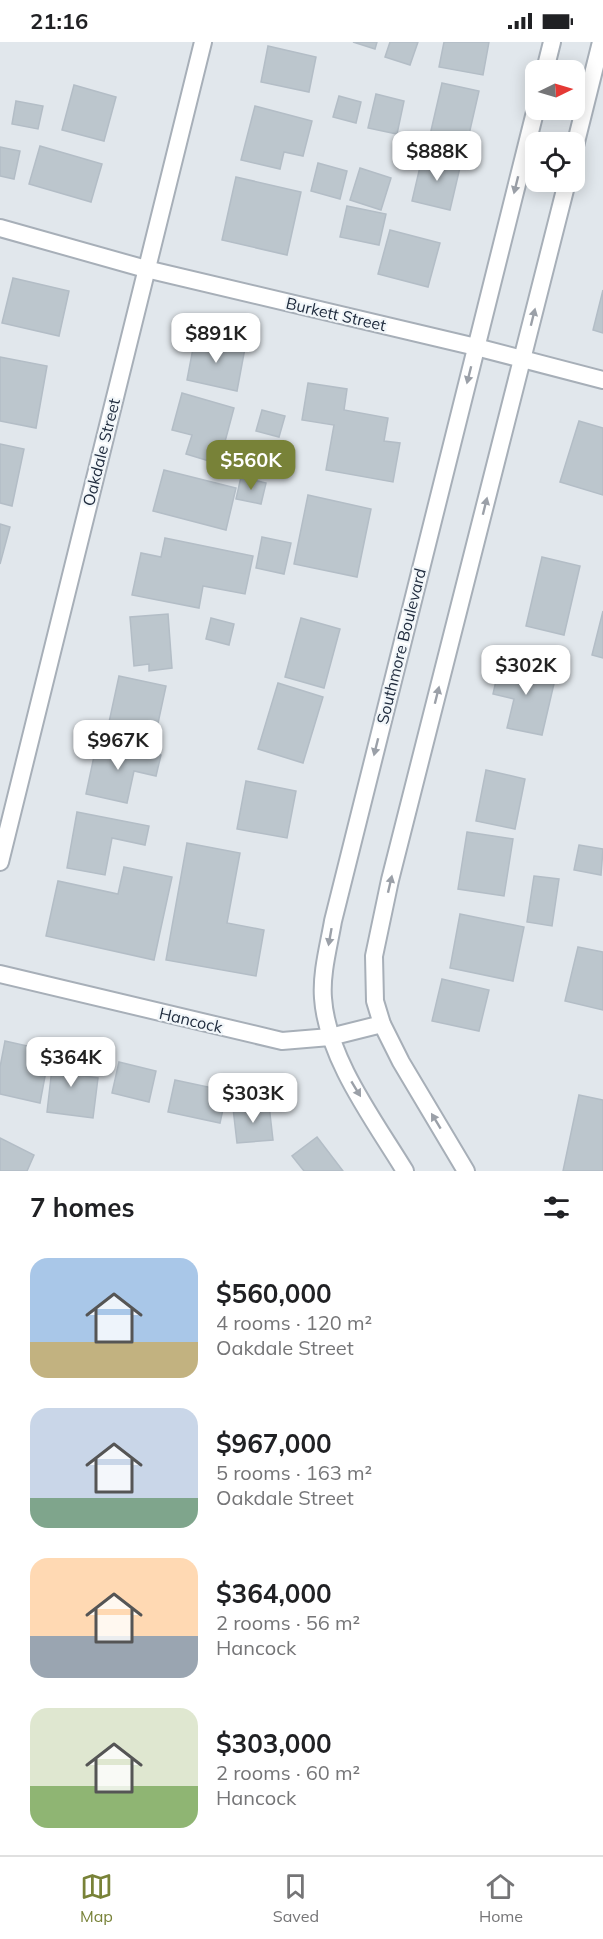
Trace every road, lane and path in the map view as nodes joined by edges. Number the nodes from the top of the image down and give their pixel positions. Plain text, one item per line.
1 (203, 42) edge
2 (552, 42) edge
3 (601, 42) edge
4 (548, 60) edge
5 (533, 120) edge
6 (578, 132) edge
7 (564, 192) edge
8 (0, 228) edge
9 (146, 270) junction
10 (476, 347) junction
11 (522, 360) junction
12 (603, 380) edge
13 (0, 862) edge
14 (0, 974) edge
15 (382, 1024) junction
16 (330, 1037) junction
17 (405, 1171) edge
18 (466, 1171) edge

1 - 9 street, Oakdale Street
2 - 4 street
3 - 6 street
5 -> 10 street, Southmore Boulevard
11 -> 7 street
8 - 9 street, Burkett Street
9 - 10 street, Burkett Street
9 - 13 street, Oakdale Street
10 - 11 street, Burkett Street
10 -> 16 street, Southmore Boulevard
11 - 12 street, Burkett Street
15 -> 11 street
14 - 16 street, Hancock
15 - 16 street, Hancock
18 -> 15 street
16 -> 17 street, Southmore Boulevard

